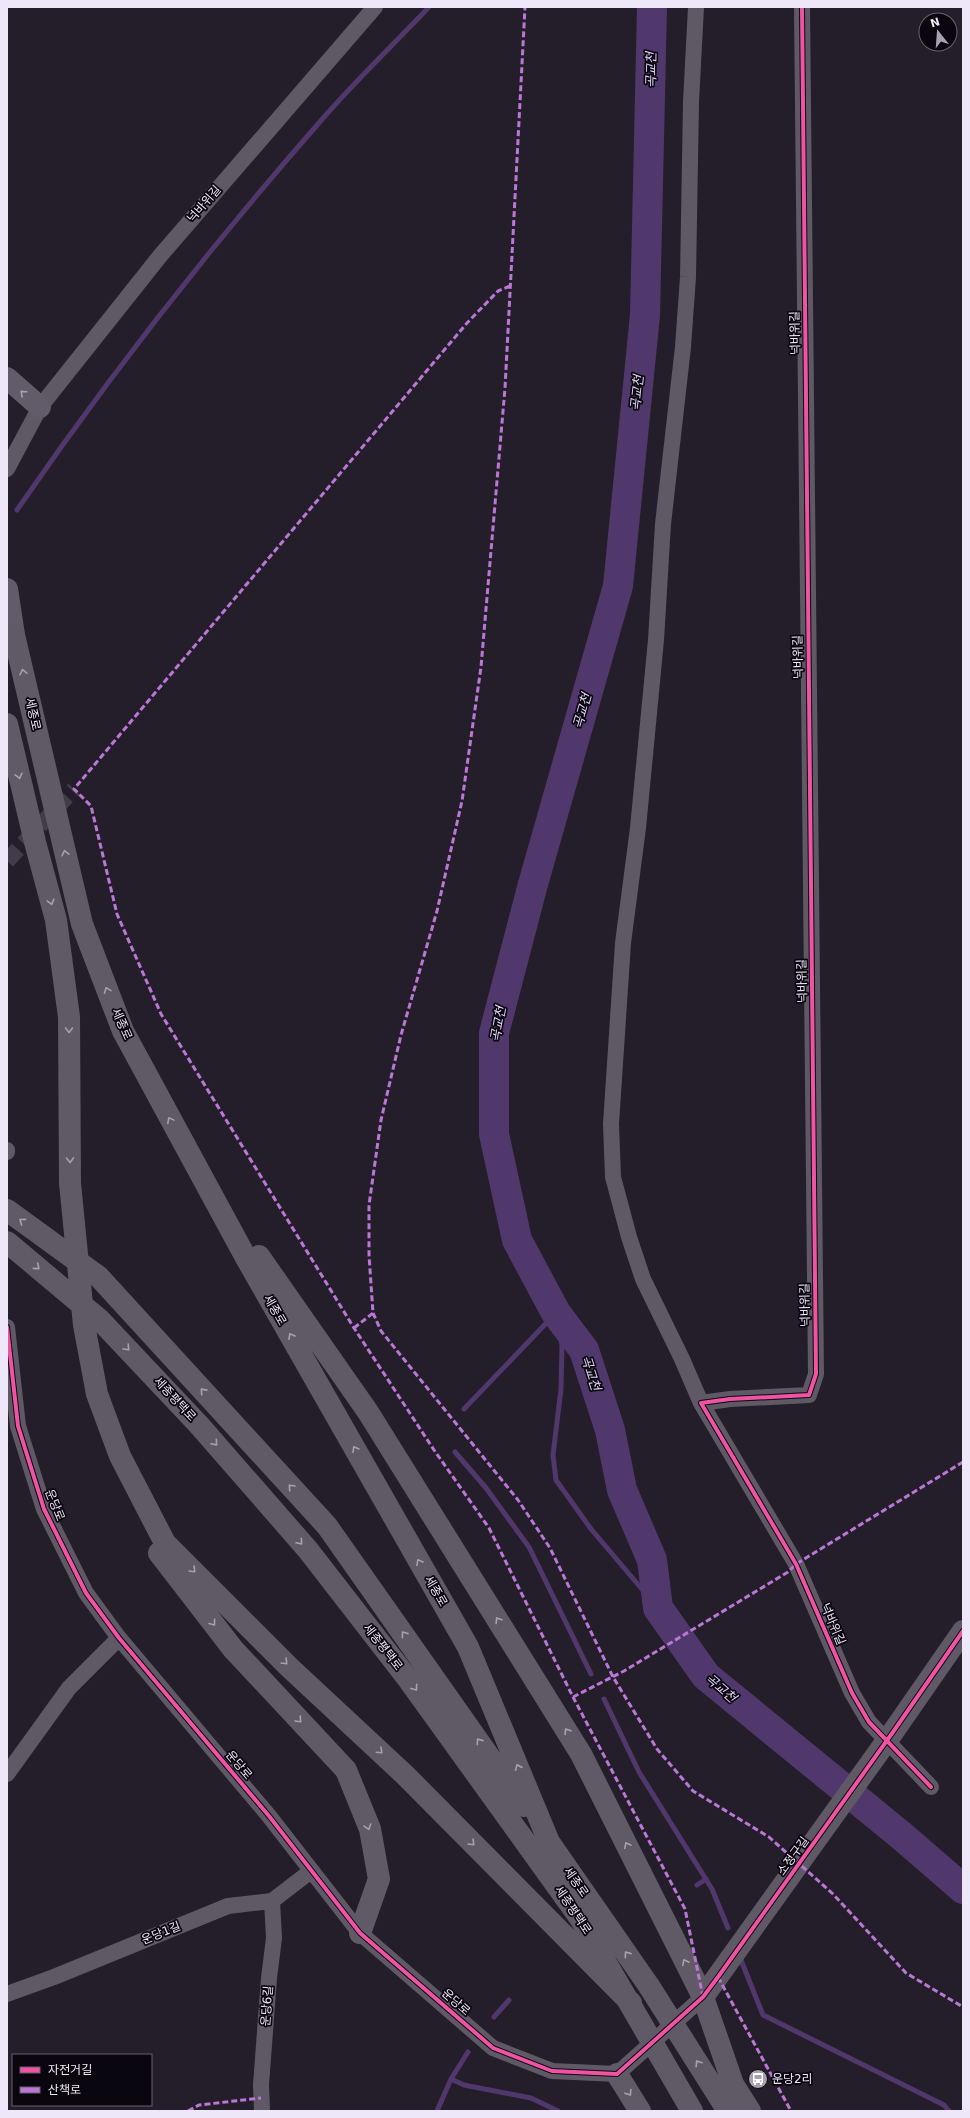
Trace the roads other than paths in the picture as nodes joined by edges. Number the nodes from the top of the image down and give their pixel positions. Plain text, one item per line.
1 (375, 7) edge
2 (696, 7) edge
3 (802, 7) edge
4 (7, 378) edge
5 (40, 407) junction
6 (7, 469) edge
7 (7, 589) edge
8 (14, 635) joint
9 (7, 724) edge
10 (189, 1154) junction
11 (7, 1210) edge
12 (7, 1242) edge
13 (7, 1327) edge
14 (701, 1403) junction
15 (120, 1456) junction
16 (963, 1631) edge
17 (119, 1638) junction
18 (7, 1774) edge
19 (931, 1787) dead end
20 (549, 1842) junction
21 (311, 1870) junction
22 (272, 1901) junction
23 (360, 1933) junction
24 (7, 1994) edge
25 (703, 1997) junction
26 (631, 2003) junction
27 (617, 2074) junction
28 (723, 2103) edge
29 (690, 2108) edge
30 (262, 2111) edge
31 (640, 2111) edge
32 (750, 2111) edge

1 - 5 street, 넉바위길
2 - 14 street, 넉바위길
3 - 14 street, 넉바위길
5 -> 4 main road
5 - 6 street, 넉바위길
7 - 8 main road, 세종로
10 -> 8 highway, 세종로
9 -> 15 highway
20 -> 10 highway, 세종로
25 -> 10 highway
20 -> 11 highway, 세종평택로
12 -> 26 highway, 세종평택로
13 - 17 street, 운당로
14 - 19 street, 넉바위길
15 -> 23 highway
15 -> 26 highway
16 - 25 street, 소정구길
17 - 18 street
17 - 21 street, 운당로
28 -> 20 highway, 세종로
21 - 22 street
21 - 23 street, 운당로
22 - 24 street, 운당1길
22 - 30 street, 운당6길
23 - 27 street, 운당로
25 - 27 street, 소정구길
25 - 32 highway
26 - 29 highway
27 -> 31 highway

